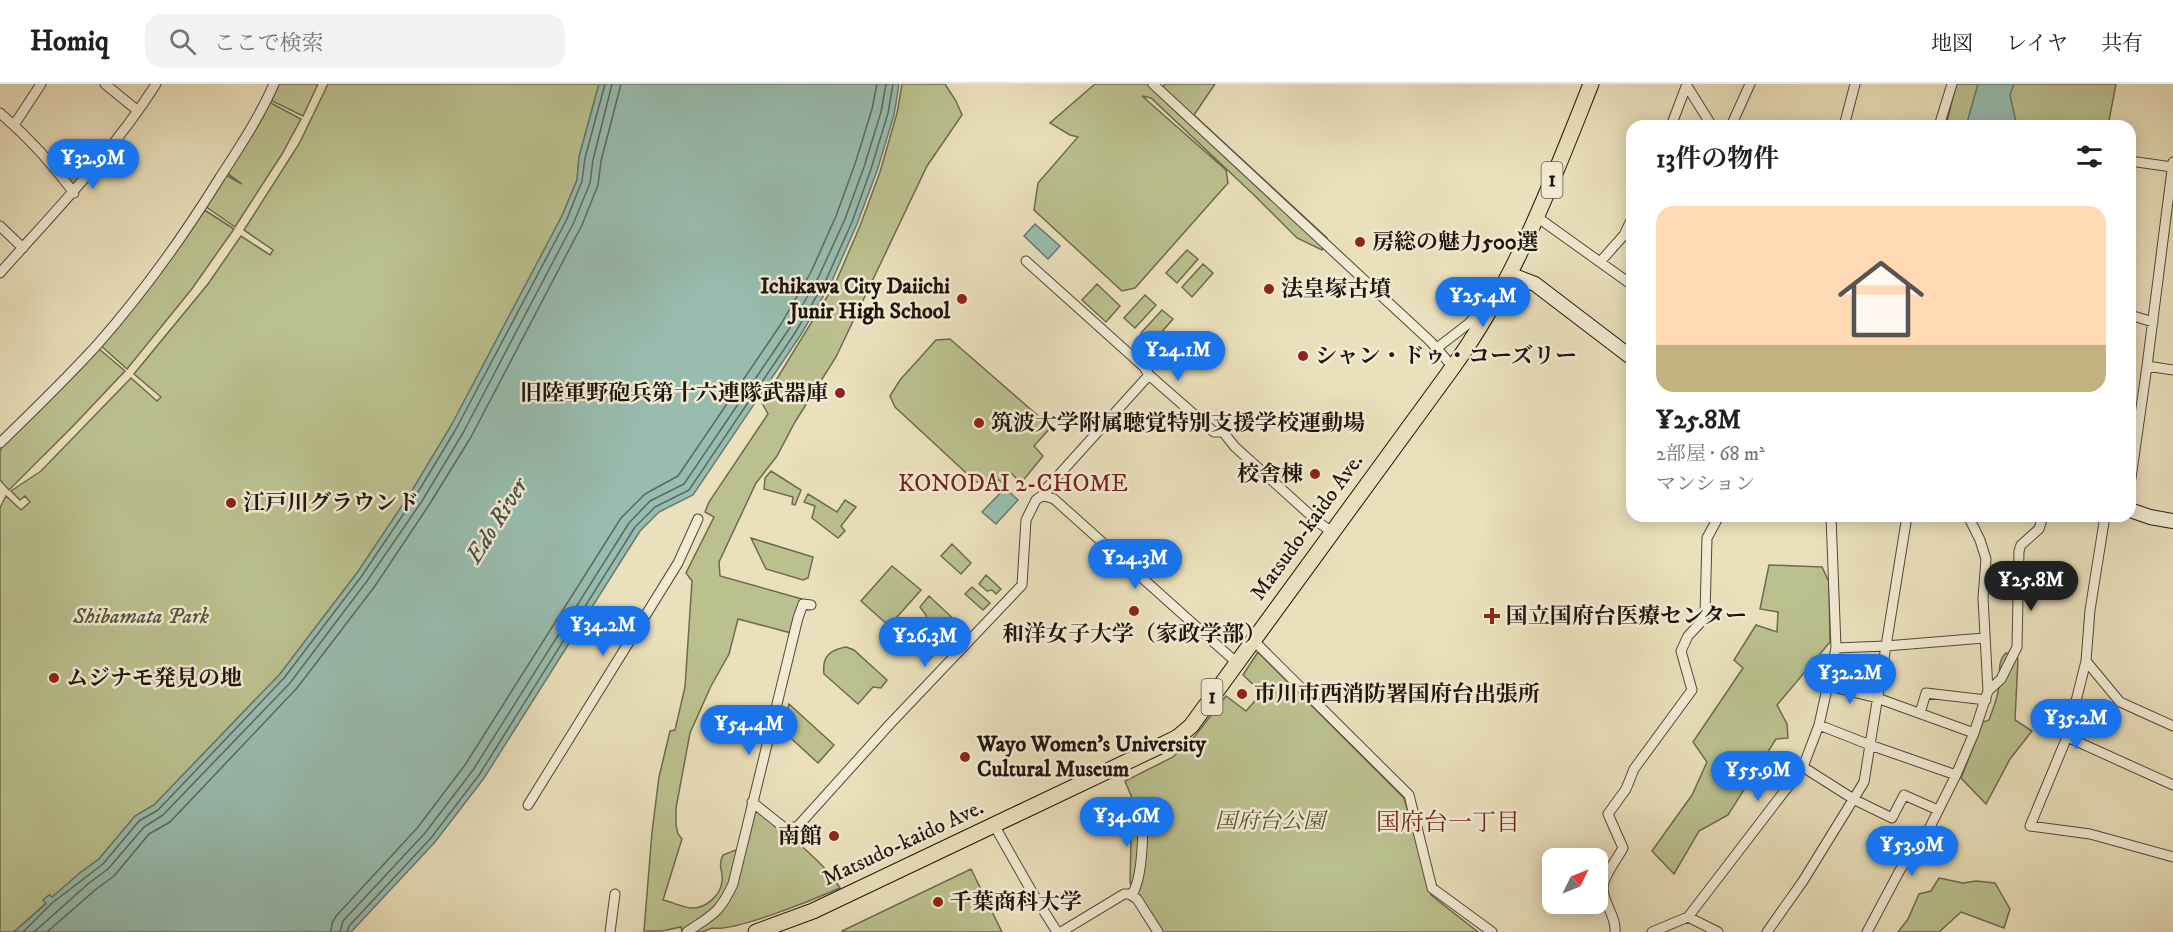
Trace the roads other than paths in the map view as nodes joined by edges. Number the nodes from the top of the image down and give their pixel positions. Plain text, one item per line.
1 (41, 84) edge
2 (105, 84) edge
3 (156, 84) edge
4 (274, 84) edge
5 (1153, 84) edge
6 (1591, 84) edge
7 (1750, 84) edge
8 (1855, 84) edge
9 (1952, 84) edge
10 (1687, 85) edge
11 (138, 111) junction
12 (0, 113) edge
13 (1673, 120) edge
14 (1708, 120) edge
15 (1734, 120) edge
16 (1846, 120) edge
17 (1941, 120) edge
18 (14, 124) junction
19 (2136, 161) edge
20 (2173, 164) edge
21 (74, 193) junction
22 (1537, 217) junction
23 (2169, 220) edge
24 (0, 226) edge
25 (1626, 230) edge
26 (23, 248) junction
27 (1026, 261) dead end
28 (1600, 262) junction
29 (0, 273) edge
30 (1507, 279) junction
31 (1626, 281) edge
32 (2136, 317) edge
33 (2153, 322) junction
34 (1437, 348) junction
35 (1626, 353) edge
36 (2147, 366) junction
37 (1454, 367) junction
38 (2173, 370) edge
39 (1149, 375) junction
40 (2136, 439) edge
41 (0, 443) edge
42 (1047, 495) junction
43 (2136, 512) edge
44 (698, 519) dead end
45 (2173, 521) edge
46 (1716, 522) edge
47 (1831, 522) edge
48 (1906, 522) edge
49 (1971, 522) edge
50 (2041, 522) edge
51 (2104, 522) edge
52 (1332, 532) junction
53 (811, 605) dead end
54 (1984, 638) junction
55 (1253, 640) junction
56 (1886, 646) junction
57 (1836, 648) junction
58 (2086, 661) junction
59 (1237, 663) junction
60 (1829, 686) junction
61 (1987, 696) junction
62 (1877, 698) junction
63 (1920, 714) junction
64 (1819, 725) junction
65 (2173, 726) edge
66 (1974, 733) junction
67 (2067, 737) junction
68 (1870, 745) junction
69 (1803, 767) junction
70 (1956, 775) junction
71 (2173, 785) edge
72 (1855, 800) junction
73 (752, 802) junction
74 (528, 805) dead end
75 (1144, 808) dead end
76 (1938, 810) junction
77 (994, 825) junction
78 (2173, 857) edge
79 (615, 894) dead end
80 (1132, 895) junction
81 (1688, 917) junction
82 (1702, 924) junction
83 (610, 932) edge
84 (687, 932) edge
85 (756, 932) edge
86 (1059, 932) edge
87 (1158, 932) edge
88 (1492, 932) edge
89 (1615, 932) edge
90 (1652, 932) edge
91 (1694, 932) edge
92 (1718, 932) edge
93 (1767, 932) edge
94 (1867, 932) edge

1 - 18 street
2 - 11 street
3 - 11 street
4 - 41 street
5 - 34 street
6 - 22 main road, Matsudo-kaido Ave. / 1
7 - 15 street
8 - 16 street
9 - 17 street
10 - 13 street
10 - 14 street
11 - 21 street
12 - 18 street
18 - 21 street
19 - 20 street
20 - 23 street
21 - 26 street
22 - 28 street
22 - 30 main road, Matsudo-kaido Ave. / 1
23 - 33 street
24 - 26 street
25 - 28 street
26 - 29 street
27 - 39 street
28 - 31 street
30 - 34 street
30 - 35 street
30 - 37 main road, Matsudo-kaido Ave. / 1
32 - 33 street
33 - 36 street
34 - 37 street
36 - 38 street
36 - 40 street
37 - 52 main road, Matsudo-kaido Ave. / 1
39 - 42 street
39 - 52 street
42 - 59 street
42 - 73 street
43 - 45 street
44 - 74 street
46 - 89 street
47 - 57 street
48 - 56 street
49 - 54 street
50 - 61 street
51 - 58 street
52 - 55 main road, Matsudo-kaido Ave. / 1
53 - 73 street
54 - 56 street
54 - 61 street
55 - 59 main road, Matsudo-kaido Ave. / 1
55 - 88 street
56 - 57 street
56 - 62 street
57 - 60 street
58 - 65 street
58 - 67 street
59 - 77 main road, Matsudo-kaido Ave. / 1
60 - 62 street
60 - 64 street
61 - 63 street
61 - 66 street
62 - 63 street
62 - 68 street
63 - 66 street
64 - 68 street
64 - 69 street
66 - 70 street
67 - 71 street
67 - 78 street
68 - 70 street
68 - 72 street
69 - 72 street
69 - 81 street
70 - 76 street
72 - 76 street
72 - 93 street
73 - 84 street
75 - 80 street
76 - 94 street
77 - 85 main road, Matsudo-kaido Ave. / 1
77 - 86 street
79 - 83 street
80 - 86 street
80 - 87 street
81 - 82 street
81 - 90 street
82 - 91 street
82 - 92 street

